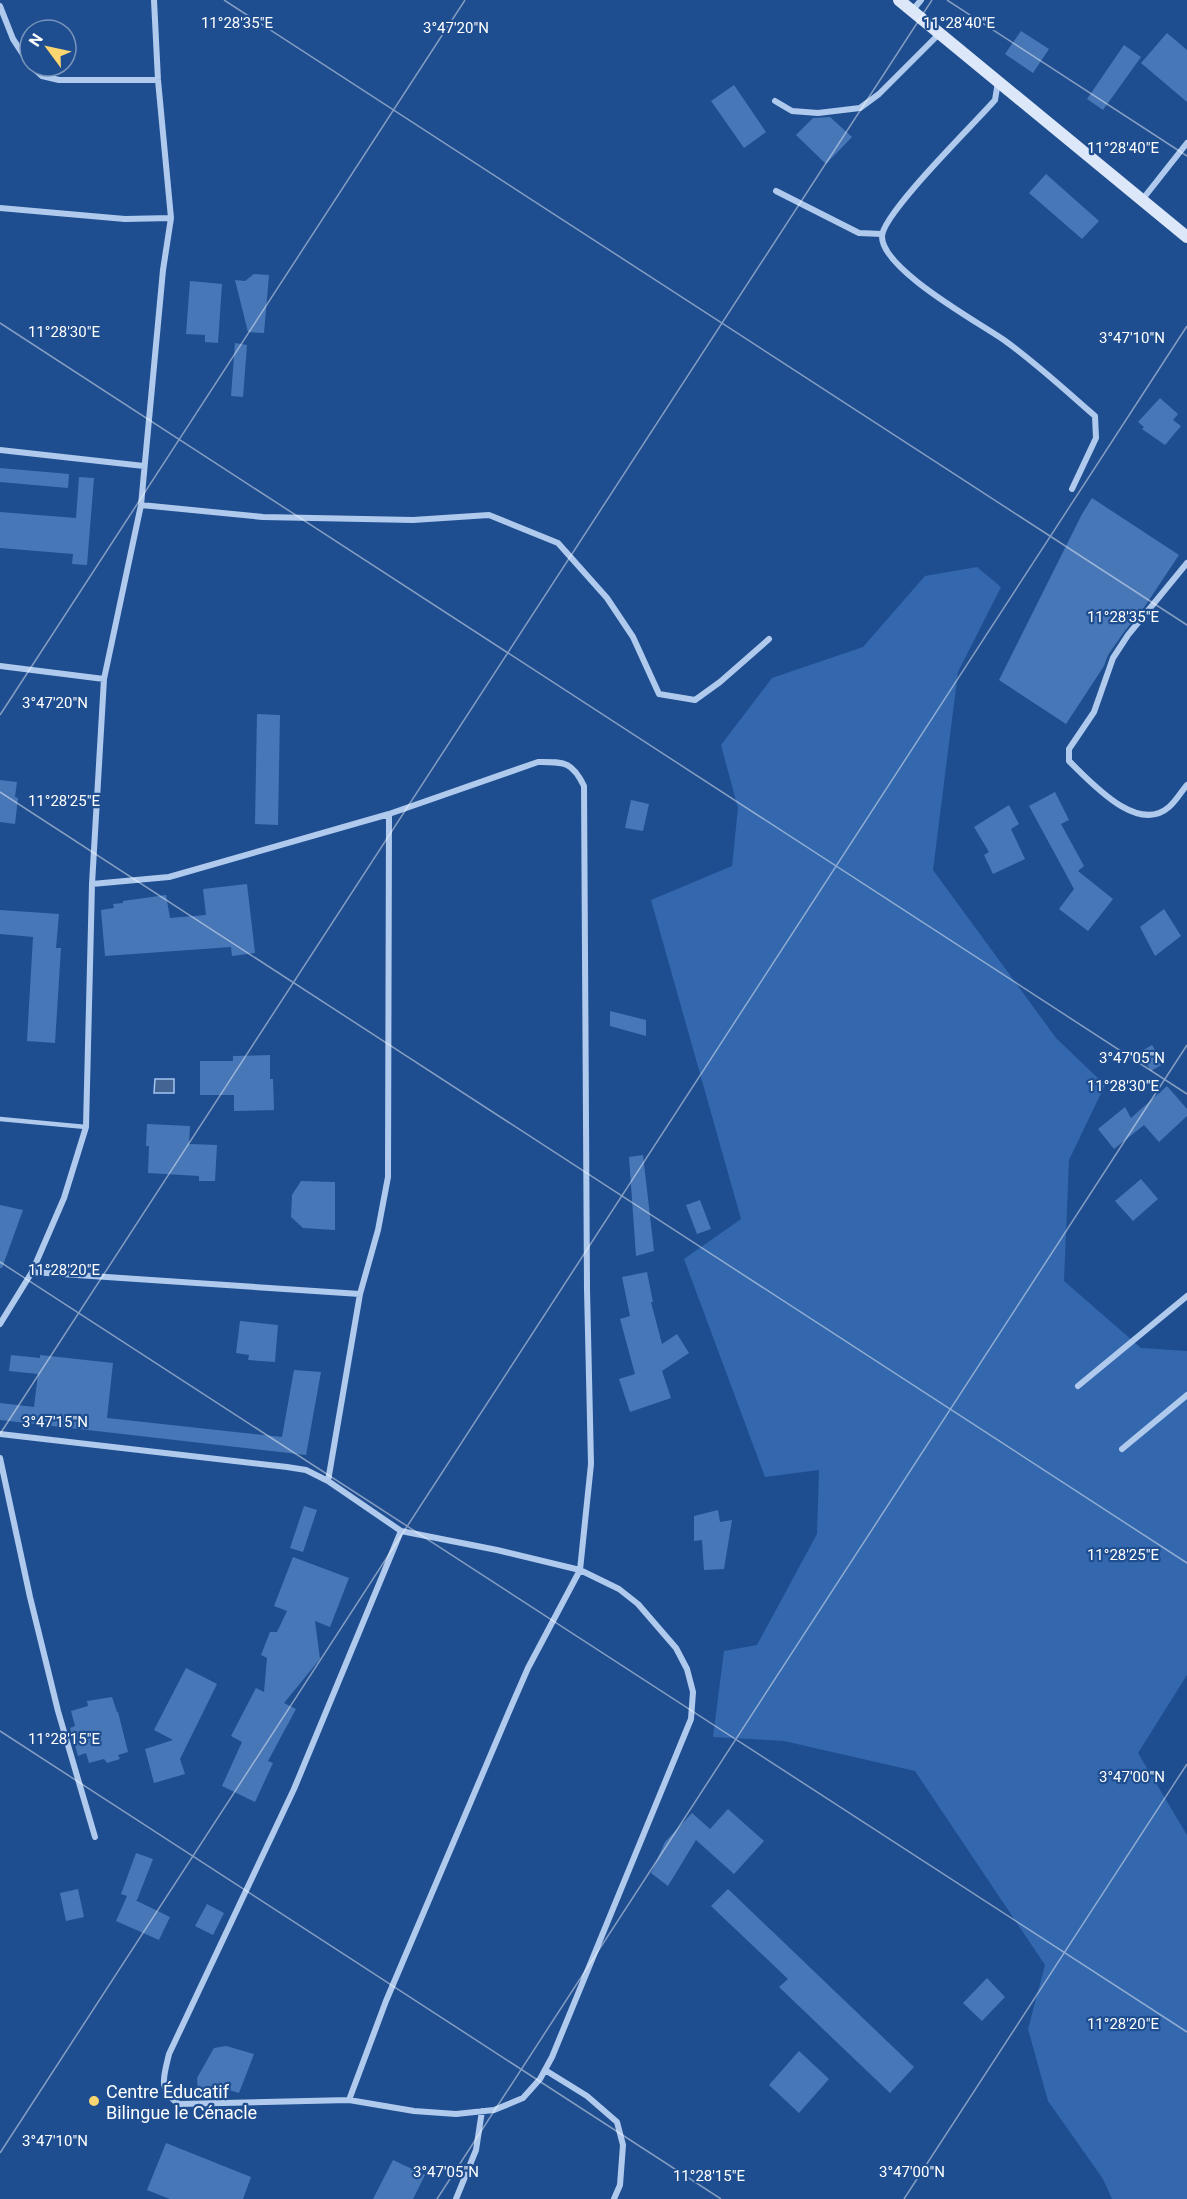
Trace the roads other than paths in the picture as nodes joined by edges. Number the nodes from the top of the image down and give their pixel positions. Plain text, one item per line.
1 (154, 0) edge
2 (899, 0) edge
3 (921, 0) edge
4 (0, 6) edge
5 (912, 11) junction
6 (940, 33) junction
7 (18, 46) edge
8 (50, 78) edge
9 (158, 80) junction
10 (998, 82) junction
11 (775, 101) dead end
12 (1187, 143) edge
13 (776, 191) dead end
14 (1142, 201) junction
15 (0, 208) edge
16 (171, 218) junction
17 (882, 234) junction
18 (1187, 237) edge
19 (0, 450) edge
20 (144, 466) junction
21 (1072, 489) dead end
22 (141, 506) junction
23 (1187, 563) edge
24 (768, 639) dead end
25 (0, 666) edge
26 (104, 679) junction
27 (1187, 785) edge
28 (389, 814) junction
29 (92, 884) junction
30 (0, 1119) edge
31 (86, 1127) junction
32 (32, 1272) junction
33 (360, 1294) junction
34 (1187, 1296) edge
35 (0, 1324) edge
36 (1078, 1386) dead end
37 (1187, 1395) edge
38 (0, 1434) edge
39 (1122, 1449) dead end
40 (0, 1458) edge
41 (328, 1481) junction
42 (400, 1530) junction
43 (580, 1570) junction
44 (95, 1837) dead end
45 (545, 2070) junction
46 (349, 2100) junction
47 (482, 2111) junction
48 (456, 2199) edge
49 (614, 2199) edge

1 - 9 street
2 - 5 street
3 - 5 street
4 - 7 street
5 - 6 street
6 - 10 street
6 - 11 street
8 - 9 street
9 - 16 street
10 - 14 street
10 - 17 street
12 - 14 street
13 - 17 street
14 - 18 street
15 - 16 street
16 - 20 street
17 - 21 street
19 - 20 street
20 - 22 street
22 - 24 street
22 - 26 street
23 - 27 street
25 - 26 street
26 - 29 street
28 - 29 street
28 - 33 street
28 - 43 street
29 - 31 street
30 - 31 lane
31 - 32 street
32 - 33 street
32 - 35 street
33 - 41 street
34 - 36 street
37 - 39 street
38 - 41 street
40 - 44 street
41 - 42 street
42 - 43 street
42 - 46 street
43 - 45 street
43 - 46 street
45 - 47 street
45 - 49 street
46 - 47 street
47 - 48 street

